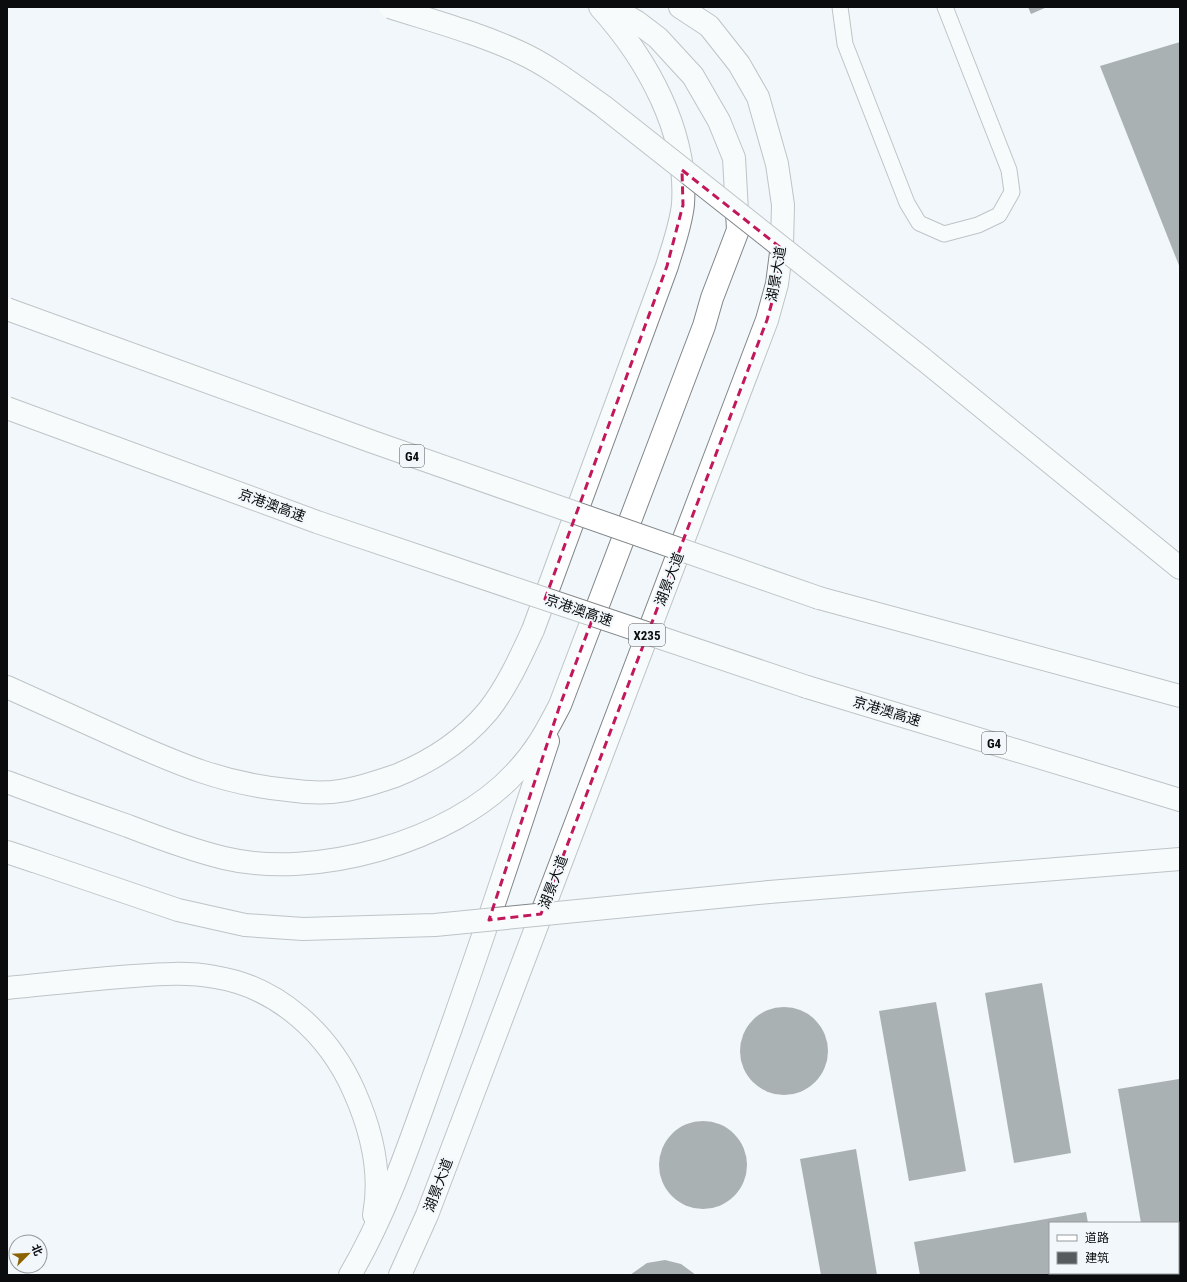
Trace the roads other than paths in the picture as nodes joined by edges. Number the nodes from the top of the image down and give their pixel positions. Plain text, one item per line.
1 (390, 7) edge
2 (600, 7) edge
3 (611, 7) edge
4 (680, 7) edge
5 (840, 7) edge
6 (945, 7) edge
7 (7, 309) edge
8 (7, 408) edge
9 (1180, 568) edge
10 (7, 687) edge
11 (1180, 696) edge
12 (560, 705) junction
13 (7, 782) edge
14 (1180, 800) edge
15 (7, 852) edge
16 (1180, 859) edge
17 (7, 988) edge
18 (369, 1243) junction
19 (350, 1275) edge
20 (400, 1275) edge

1 - 9 main road, bridge
2 - 10 main road
3 - 12 main road
4 - 20 main road, 湖景大道 / X235
5 - 6 lane
7 - 11 main road, G4, bridge
8 - 14 main road, 京港澳高速 / G4, bridge
12 - 13 main road
12 - 18 main road
15 - 16 main road, bridge
17 - 18 main road
18 - 19 main road

